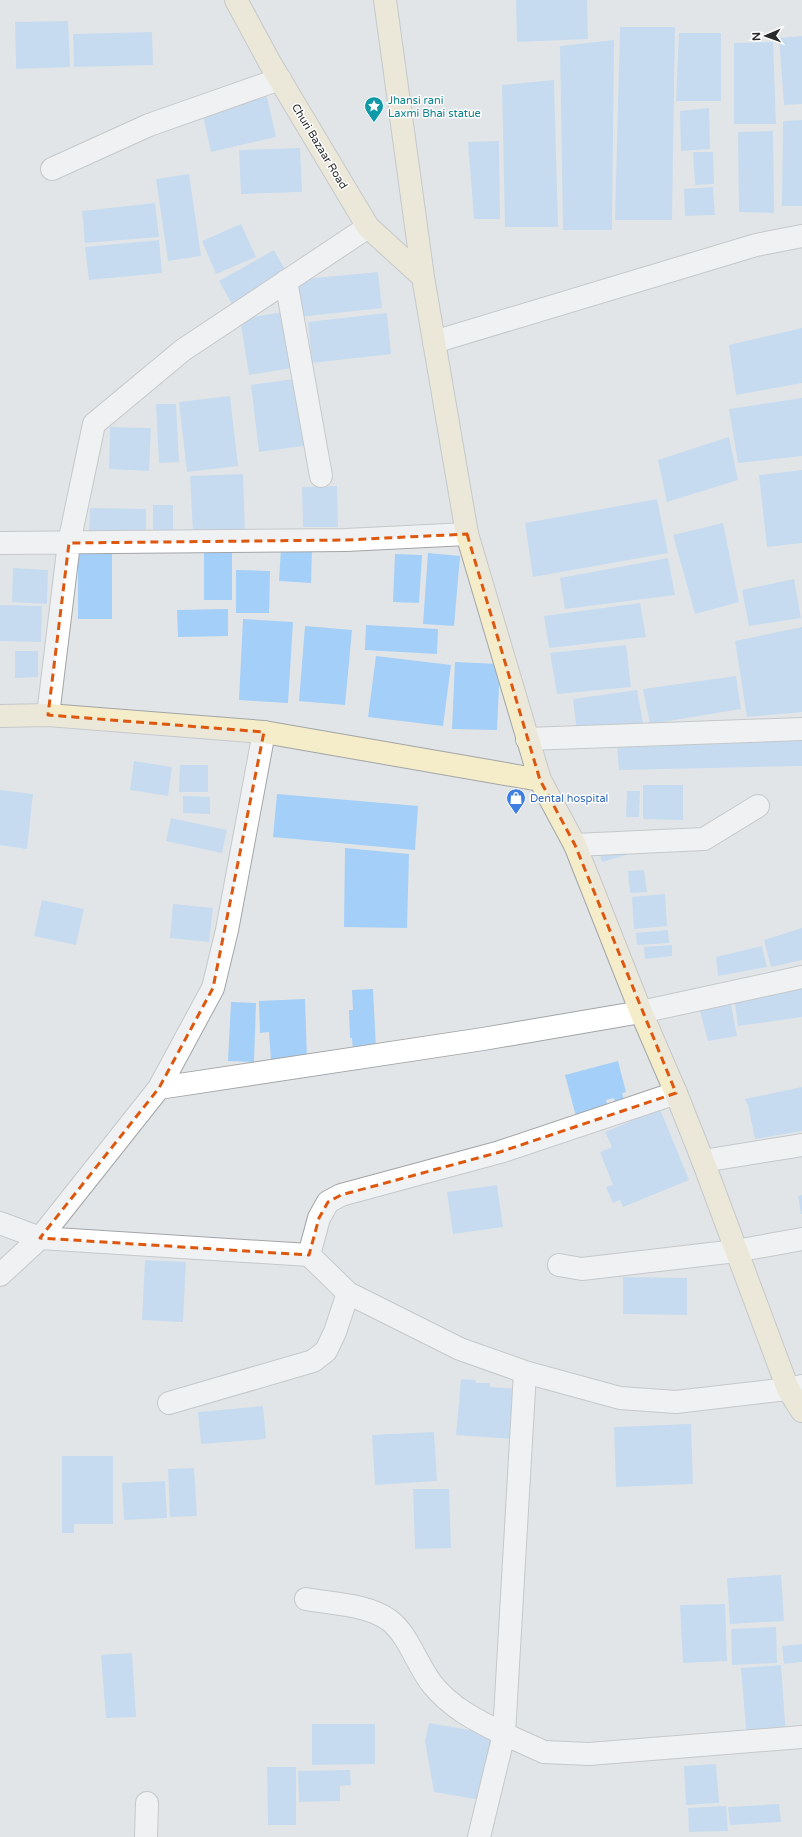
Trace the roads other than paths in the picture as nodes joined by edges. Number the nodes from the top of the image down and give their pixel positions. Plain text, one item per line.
1 (236, 0) edge
2 (385, 0) edge
3 (280, 79) junction
4 (52, 169) dead end
5 (368, 227) junction
6 (802, 236) edge
7 (423, 277) junction
8 (286, 281) junction
9 (434, 342) junction
10 (321, 476) dead end
11 (467, 534) junction
12 (0, 543) edge
13 (69, 543) junction
14 (48, 715) junction
15 (0, 716) edge
16 (802, 729) edge
17 (264, 732) junction
18 (527, 739) junction
19 (540, 780) junction
20 (758, 806) dead end
21 (575, 845) junction
22 (802, 977) edge
23 (641, 1012) junction
24 (159, 1088) junction
25 (676, 1093) junction
26 (802, 1145) edge
27 (703, 1161) junction
28 (0, 1223) edge
29 (40, 1238) junction
30 (802, 1239) edge
31 (736, 1251) junction
32 (309, 1255) junction
33 (559, 1265) dead end
34 (0, 1275) edge
35 (348, 1293) junction
36 (525, 1372) junction
37 (795, 1387) edge
38 (169, 1403) dead end
39 (802, 1411) edge
40 (306, 1599) dead end
41 (504, 1734) junction
42 (802, 1737) edge
43 (147, 1803) dead end
44 (146, 1837) edge
45 (479, 1837) edge

1 - 3 main road, Churi Bazaar Road
2 - 7 main road
3 - 4 street
3 - 5 main road, Churi Bazaar Road
5 - 7 main road, Churi Bazaar Road
5 - 8 street
6 - 9 street
7 - 9 main road
8 - 10 street
8 - 13 street
9 - 11 main road
11 - 13 street
11 - 18 main road
12 - 13 street
13 - 14 street
14 - 15 main road
14 - 17 main road
16 - 18 street
17 - 19 main road
17 - 24 street
18 - 19 main road
19 - 21 main road
20 - 21 street
21 - 23 main road
22 - 23 street
23 - 24 street
23 - 25 main road
24 - 29 street
25 - 27 main road
25 - 32 street
26 - 27 street
27 - 31 main road
28 - 29 street
29 - 32 street
29 - 34 street
30 - 31 street
31 - 33 street
31 - 37 main road
32 - 35 street
35 - 36 street
35 - 38 street
36 - 37 street
36 - 41 street
37 - 39 main road
40 - 41 street
41 - 42 street
41 - 45 street
43 - 44 street

